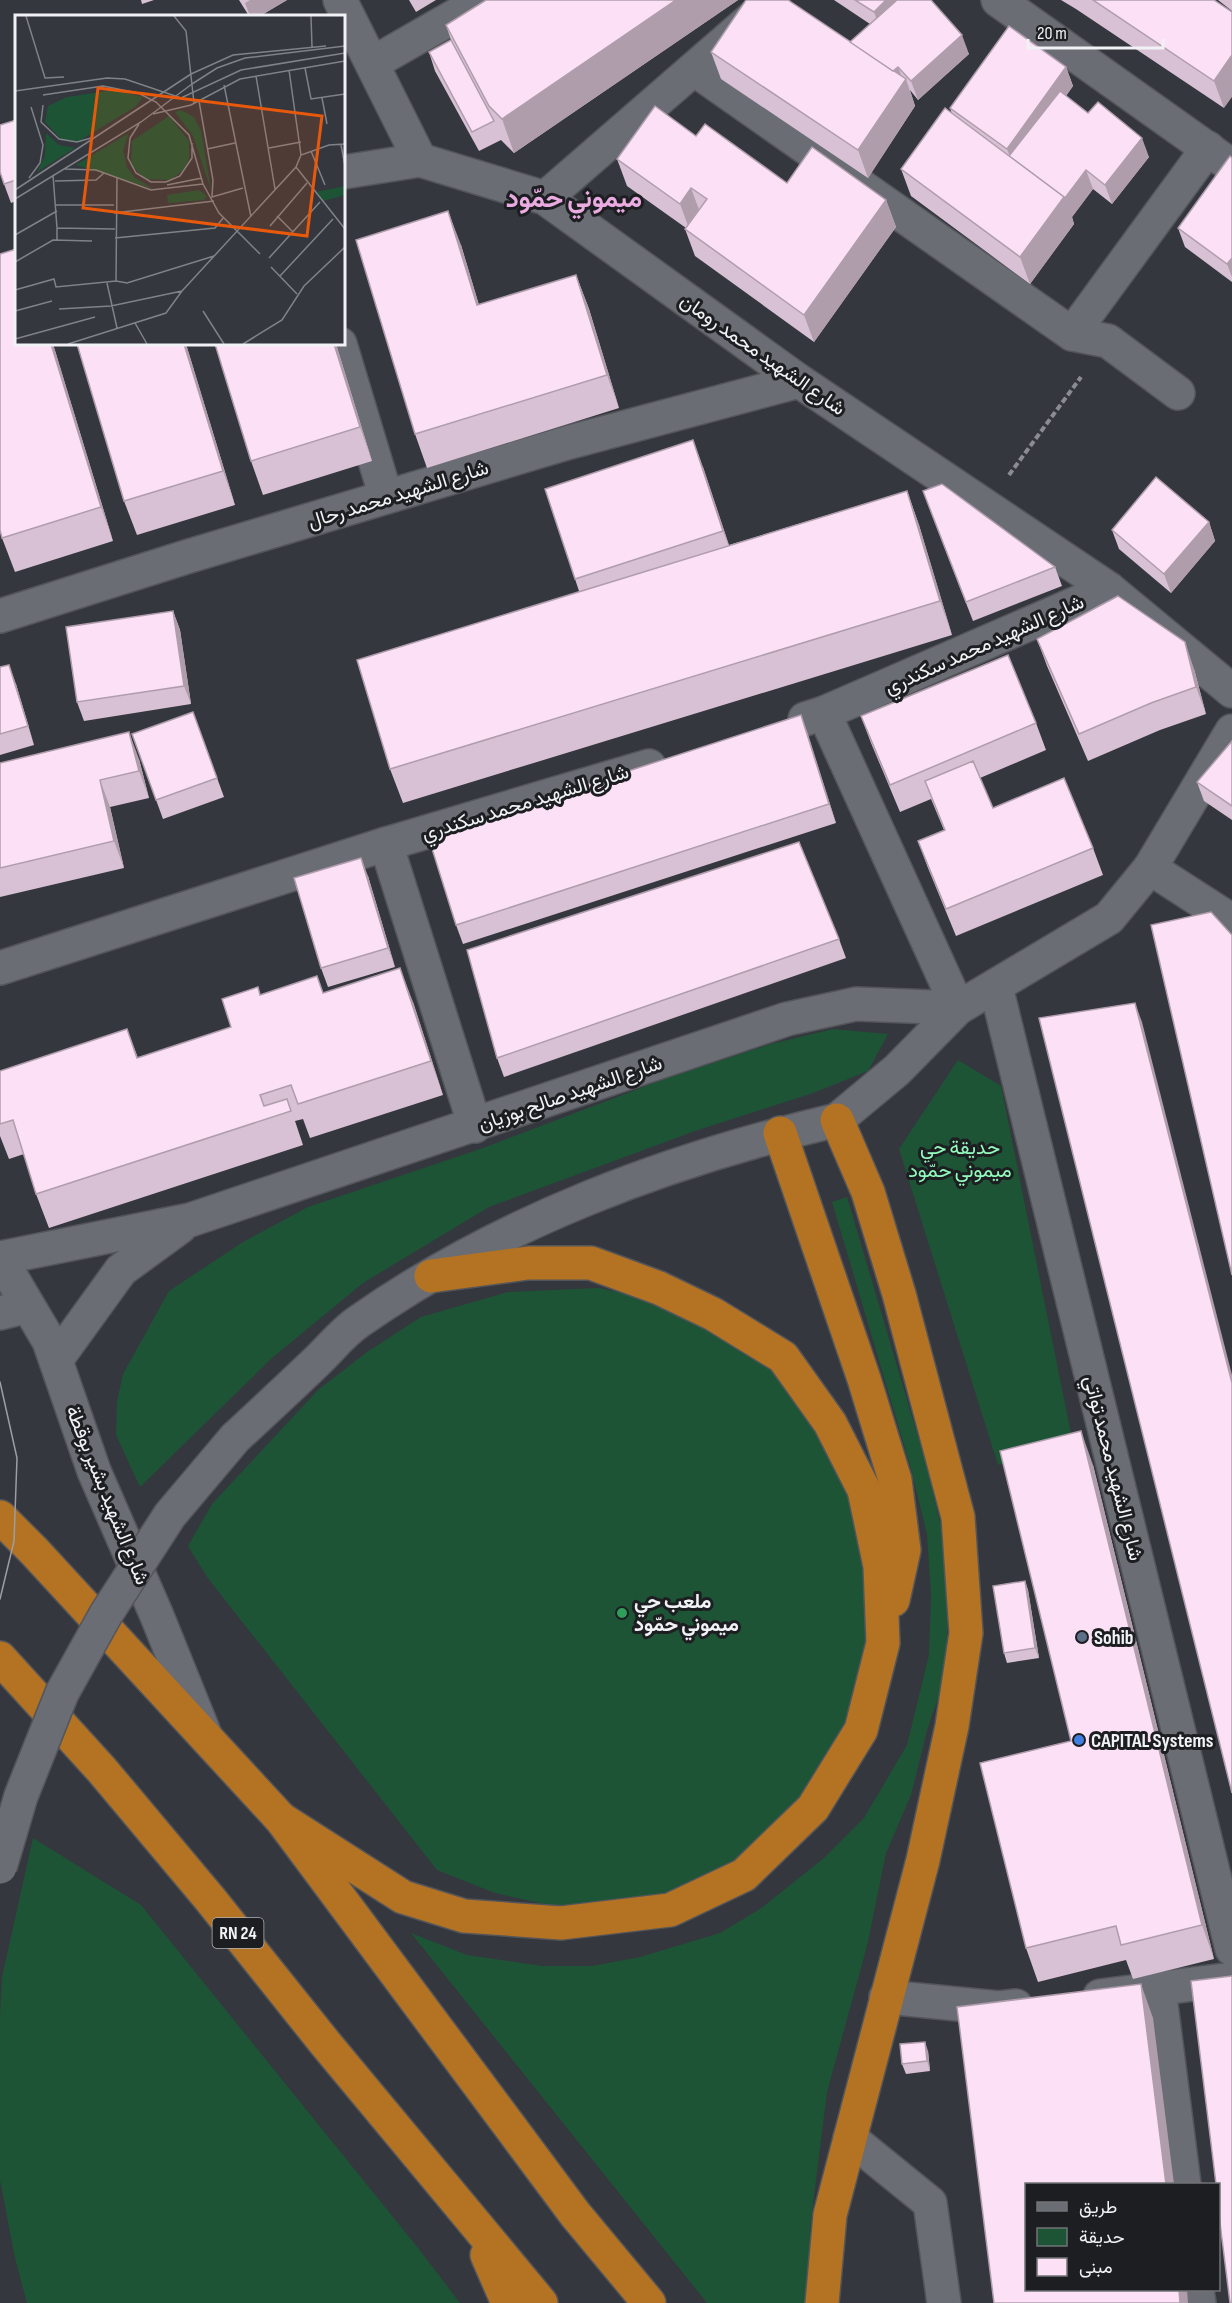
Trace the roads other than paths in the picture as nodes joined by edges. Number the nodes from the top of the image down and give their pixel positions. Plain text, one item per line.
1 (340, 0) edge
2 (483, 0) edge
3 (773, 0) edge
4 (998, 0) edge
5 (373, 63) junction
6 (694, 69) junction
7 (1220, 157) edge
8 (420, 160) junction
9 (345, 172) edge
10 (545, 198) junction
11 (1072, 333) junction
12 (340, 345) edge
13 (799, 381) junction
14 (1178, 393) dead end
15 (386, 497) junction
16 (1109, 589) junction
17 (0, 616) edge
18 (1232, 691) edge
19 (824, 713) junction
20 (779, 727) edge
21 (1232, 732) edge
22 (678, 757) edge
23 (386, 844) junction
24 (1150, 868) junction
25 (1232, 921) edge
26 (0, 968) edge
27 (996, 987) junction
28 (958, 1008) junction
29 (837, 1120) junction
30 (475, 1126) junction
31 (780, 1133) junction
32 (190, 1220) junction
33 (0, 1258) edge
34 (431, 1276) junction
35 (14, 1310) edge
36 (56, 1360) junction
37 (0, 1517) edge
38 (883, 1643) junction
39 (0, 1658) edge
40 (206, 1737) junction
41 (281, 1819) junction
42 (0, 1867) edge
43 (1232, 1949) edge
44 (1232, 1979) edge
45 (1159, 1989) junction
46 (886, 1997) junction
47 (850, 2138) junction
48 (1184, 2183) edge
49 (468, 2215) junction
50 (508, 2303) edge
51 (541, 2303) edge
52 (649, 2303) edge
53 (822, 2303) edge
54 (944, 2303) edge

1 - 5 street
2 - 5 street
3 - 6 street
4 - 7 street
5 - 8 street
6 - 10 street
6 - 11 street
7 - 11 street
8 - 9 street
8 - 10 street, شارع الشهيد محمد رومان
10 - 13 street, شارع الشهيد محمد رومان
11 - 14 street
12 - 15 street
13 - 15 street, شارع الشهيد محمد رحال
13 - 16 street, شارع الشهيد محمد رومان
15 - 17 street, شارع الشهيد محمد رحال
16 - 18 street, شارع الشهيد محمد رومان
16 - 19 street, شارع الشهيد محمد سكندري
19 - 20 street, شارع الشهيد محمد سكندري
19 - 28 street
21 - 24 street
22 - 23 street, شارع الشهيد محمد سكندري
23 - 26 street, شارع الشهيد محمد سكندري
23 - 30 street
24 - 25 street
24 - 27 street
27 - 28 street
27 - 43 street, شارع الشهيد محمد تواتي
28 - 29 street
28 - 30 street, شارع الشهيد صالح بوزيان
29 - 31 street
29 - 46 highway
30 - 32 street, شارع الشهيد صالح بوزيان
31 - 34 street
31 - 38 highway
32 - 33 street, شارع الشهيد صالح بوزيان
32 - 36 street, شارع الشهيد صالح بوزيان
33 - 35 street, شارع الشهيد بشير بوقطة
34 - 38 highway
34 - 42 street, bridge
35 - 36 street, شارع الشهيد بشير بوقطة
36 - 40 street, شارع الشهيد بشير بوقطة
37 - 40 highway
38 - 41 highway
39 - 49 highway, RN 24
40 - 41 highway
41 - 52 highway
44 - 45 street
45 - 46 street
45 - 48 street
46 - 47 highway
47 - 53 highway
47 - 54 street
49 - 50 highway
49 - 51 highway, RN 24

